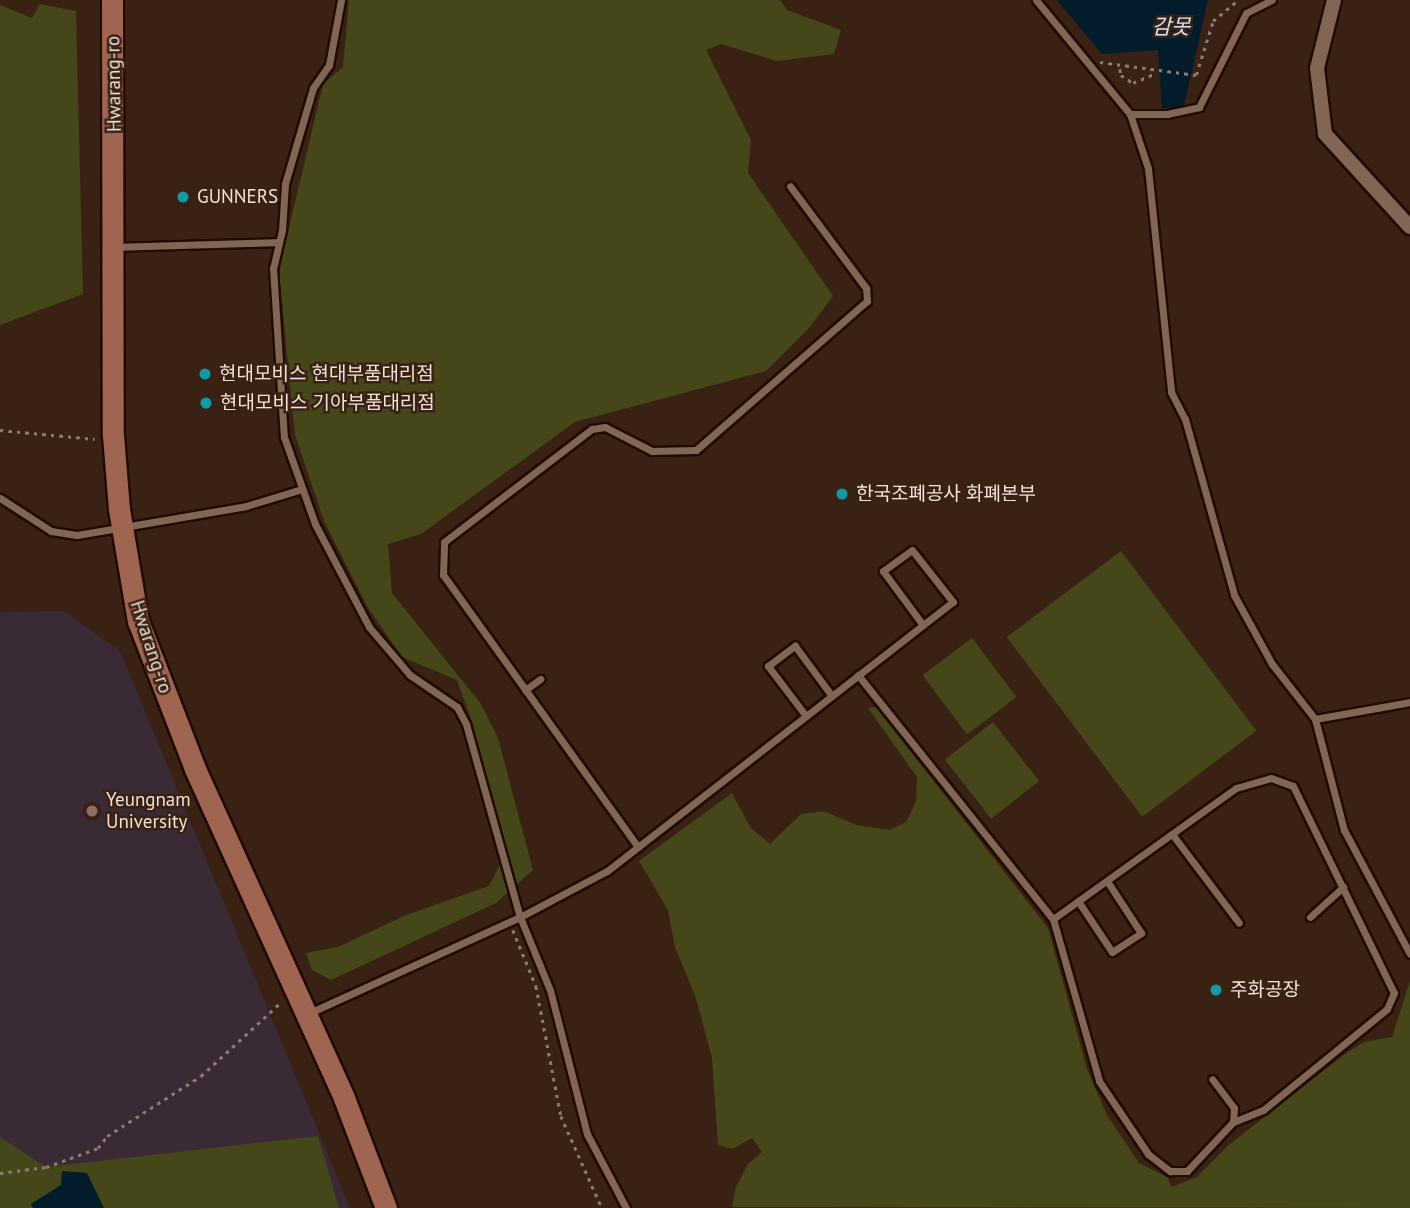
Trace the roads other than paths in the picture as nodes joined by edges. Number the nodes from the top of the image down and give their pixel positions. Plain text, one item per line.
1 (112, 0) edge
2 (341, 0) edge
3 (1036, 0) edge
4 (1272, 0) edge
5 (1334, 0) edge
6 (1130, 114) junction
7 (790, 186) dead end
8 (1410, 227) edge
9 (279, 242) junction
10 (112, 247) junction
11 (302, 489) junction
12 (0, 498) edge
13 (122, 527) junction
14 (923, 625) junction
15 (858, 675) junction
16 (541, 679) dead end
17 (525, 690) junction
18 (832, 696) junction
19 (1410, 702) edge
20 (806, 716) junction
21 (1315, 719) junction
22 (1172, 834) junction
23 (638, 847) junction
24 (1107, 881) junction
25 (1343, 887) junction
26 (1078, 901) junction
27 (520, 917) junction
28 (1310, 917) dead end
29 (1053, 919) junction
30 (1238, 923) dead end
31 (1410, 954) edge
32 (307, 1015) junction
33 (1212, 1079) dead end
34 (1233, 1122) junction
35 (386, 1208) edge
36 (626, 1208) edge

1 - 10 street, Hwarang-ro
2 - 9 lane
3 - 6 lane
4 - 6 lane
5 - 8 street
6 - 21 lane
7 - 17 lane
9 - 10 lane
9 - 11 lane
10 - 13 street, Hwarang-ro
11 - 13 lane
11 - 27 lane
12 - 13 lane
13 - 32 street, Hwarang-ro
14 - 14 lane
14 - 15 lane
15 - 18 lane
15 - 29 lane
16 - 17 lane
17 - 23 lane
18 - 20 lane
18 - 20 lane
19 - 21 lane
20 - 23 lane
21 - 31 lane
22 - 24 lane
22 - 25 lane
22 - 30 lane
23 - 27 lane
24 - 26 lane
24 - 26 lane
25 - 28 lane
25 - 34 lane
26 - 29 lane
27 - 32 lane
27 - 36 lane
29 - 34 lane
32 - 35 street, Hwarang-ro
33 - 34 lane

